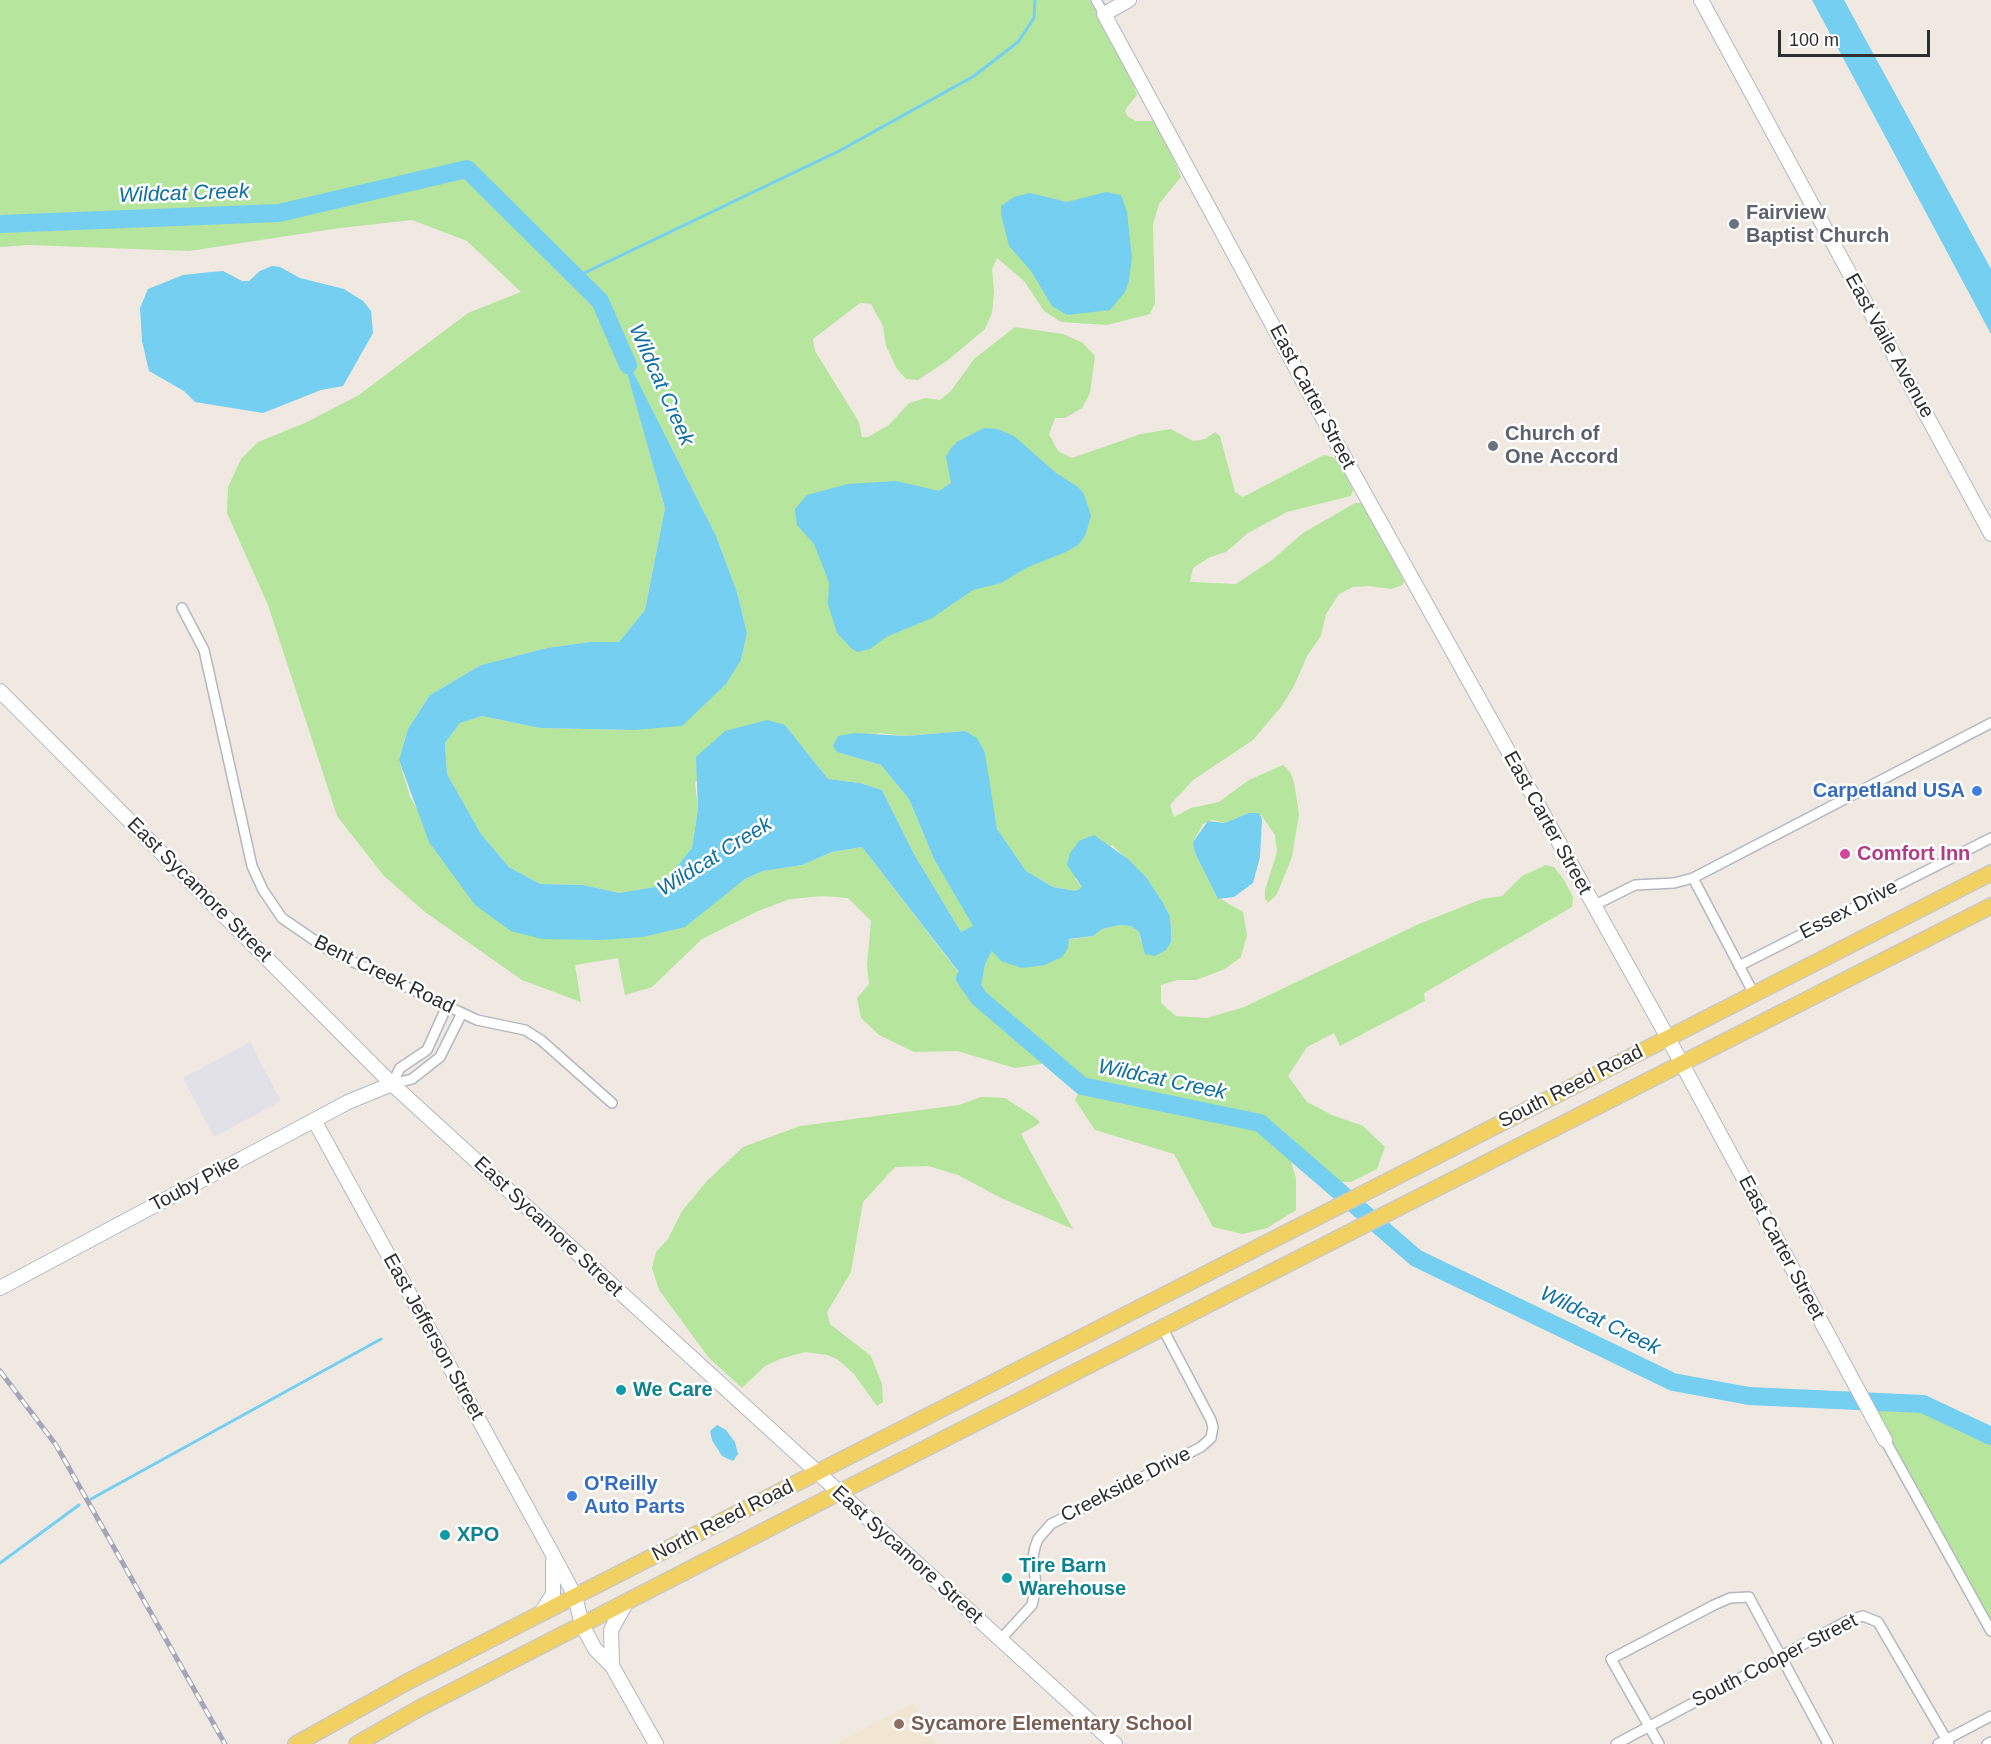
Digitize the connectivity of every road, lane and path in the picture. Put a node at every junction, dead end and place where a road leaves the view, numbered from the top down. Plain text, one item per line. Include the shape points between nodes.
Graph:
1 (1096, 0) edge
2 (1129, 0) edge
3 (1701, 0) edge
4 (1104, 14) junction
5 (1991, 534) edge
6 (182, 608) dead end
7 (0, 691) edge
8 (1988, 724) edge
9 (1991, 736) edge
10 (1991, 838) edge
11 (1991, 873) edge
12 (1693, 878) junction
13 (1593, 906) junction
14 (1991, 906) edge
15 (1739, 966) junction
16 (1754, 994) junction
17 (447, 1006) junction
18 (462, 1013) junction
19 (1668, 1038) junction
20 (1682, 1064) junction
21 (392, 1084) junction
22 (612, 1103) dead end
23 (314, 1120) junction
24 (0, 1288) edge
25 (1152, 1301) joint
26 (1163, 1329) junction
27 (1885, 1440) joint
28 (816, 1473) junction
29 (838, 1493) junction
30 (552, 1553) junction
31 (575, 1596) junction
32 (626, 1603) junction
33 (541, 1613) junction
34 (582, 1625) junction
35 (1991, 1631) edge
36 (1000, 1640) junction
37 (1781, 1657) junction
38 (612, 1666) junction
39 (1991, 1716) edge
40 (1648, 1726) junction
41 (1991, 1742) edge
42 (1944, 1743) edge
43 (296, 1744) edge
44 (357, 1744) edge
45 (656, 1744) edge
46 (1115, 1744) edge
47 (1616, 1744) edge
48 (1659, 1744) edge
49 (1828, 1744) edge
50 (1987, 1744) edge

1 - 4 street
2 - 4 street
3 - 5 street, East Vaile Avenue
4 - 13 street, East Carter Street
6 - 17 street, Bent Creek Road via 204,650 240,821 262,890 282,918 330,951
7 - 21 street, East Sycamore Street
8 - 9 street
8 - 12 street
10 - 15 street, Essex Drive
11 - 16 main road, South Reed Road
12 - 13 street via 1635,885
12 - 15 street
13 - 19 street, East Carter Street
14 - 20 main road, South Reed Road
15 - 16 street
16 - 19 main road, South Reed Road
17 - 18 street, Bent Creek Road
17 - 21 street, Touby Pike via 427,1050 400,1068
18 - 21 street, Touby Pike via 441,1057 406,1082
18 - 22 street, Bent Creek Road via 525,1030 542,1040
19 - 20 street, East Carter Street
19 - 25 main road, South Reed Road
20 - 26 main road, South Reed Road
20 - 27 street, East Carter Street
21 - 23 street, Touby Pike
21 - 28 street, East Sycamore Street
23 - 24 street, Touby Pike
23 - 30 street, East Jefferson Street
25 - 28 main road, North Reed Road
26 - 29 main road, North Reed Road
26 - 36 street, Creekside Drive via 1210,1420 1211,1438 1201,1447 1051,1524 1035,1548 1036,1587 1032,1605
27 - 35 street, East Carter Street
28 - 29 street, East Sycamore Street
28 - 31 main road, North Reed Road
29 - 32 main road, North Reed Road
29 - 36 street, East Sycamore Street
30 - 31 street, East Jefferson Street
30 - 33 street, East Jefferson Street via 555,1584
31 - 33 main road, North Reed Road
31 - 34 street, East Jefferson Street
32 - 34 main road, North Reed Road
32 - 38 street, East Jefferson Street via 610,1630
33 - 43 main road, North Reed Road
34 - 38 street, East Jefferson Street via 595,1648
34 - 44 main road, North Reed Road
36 - 46 street, East Sycamore Street
37 - 40 street, South Cooper Street
37 - 40 street via 1749,1597 1730,1598 1714,1605 1611,1659
37 - 42 street, South Cooper Street via 1847,1621 1863,1616 1878,1622
37 - 49 street
38 - 45 street, East Jefferson Street
39 - 42 street
40 - 47 street, South Cooper Street
40 - 48 street
41 - 50 street

